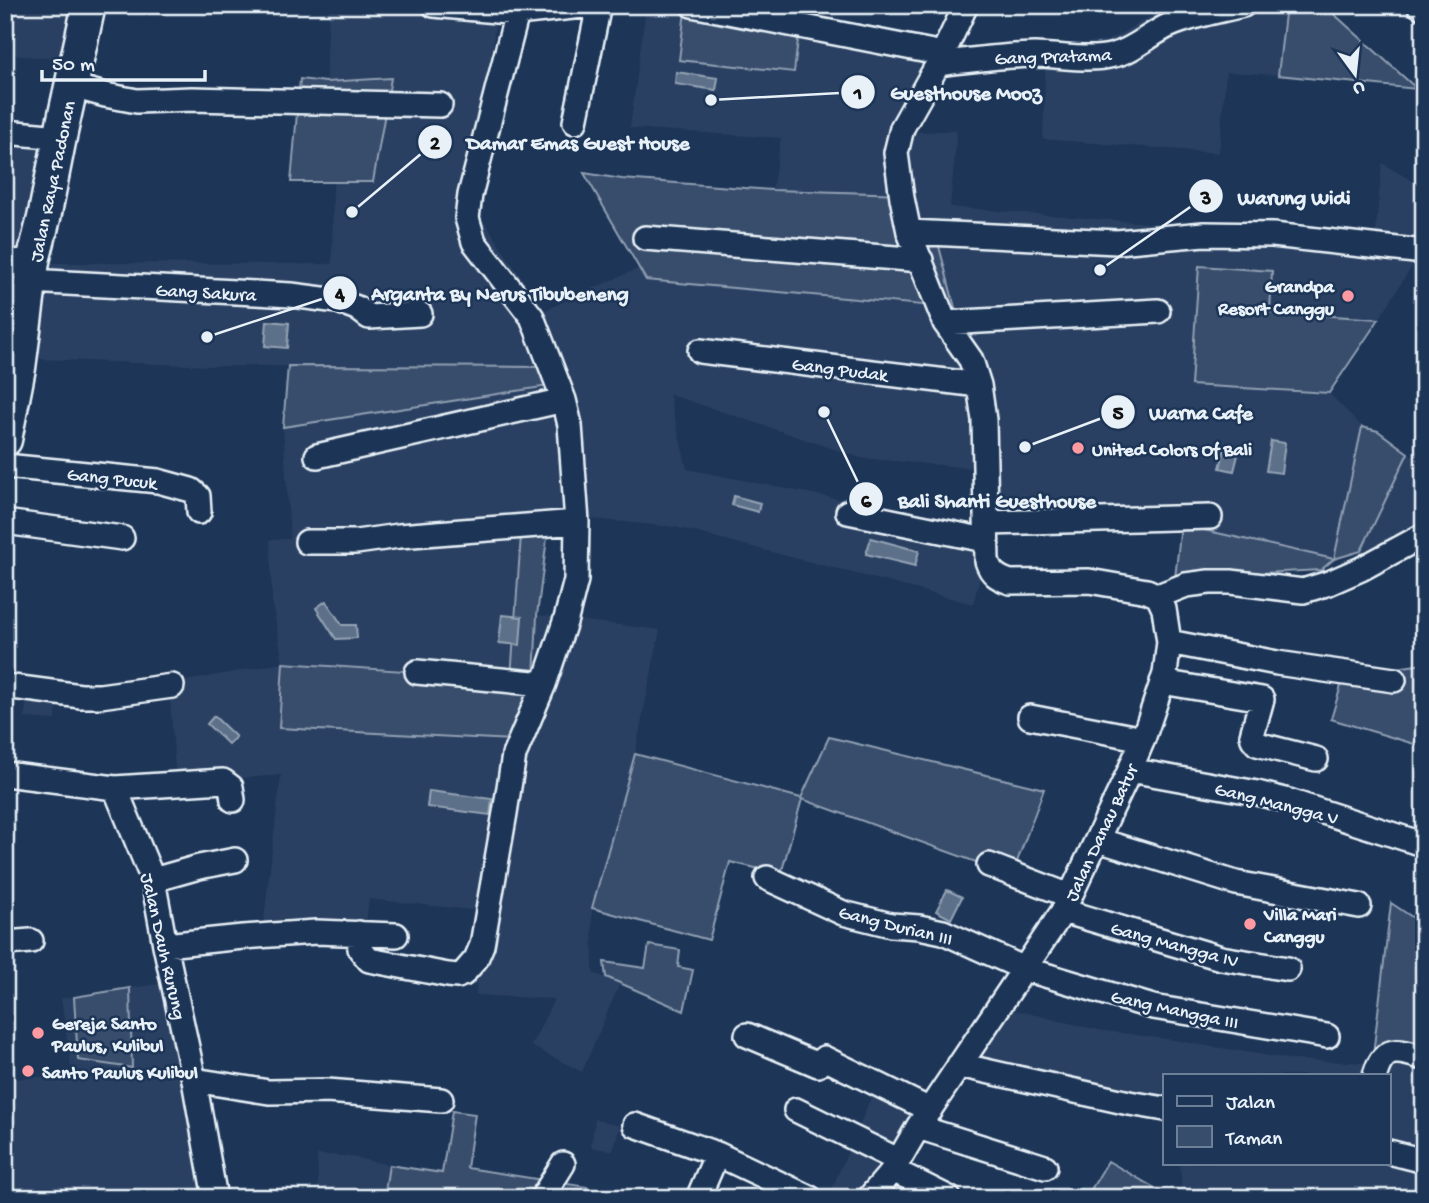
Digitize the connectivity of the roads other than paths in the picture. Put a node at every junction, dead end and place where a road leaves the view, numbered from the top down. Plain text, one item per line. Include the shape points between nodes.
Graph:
1 (89, 5) edge
2 (434, 5) edge
3 (592, 5) edge
4 (599, 5) edge
5 (692, 5) edge
6 (966, 5) edge
7 (1243, 5) edge
8 (1419, 5) edge
9 (1424, 8) edge
10 (517, 13) junction
11 (941, 59) junction
12 (72, 86) junction
13 (440, 105) dead end
14 (575, 122) dead end
15 (5, 132) edge
16 (60, 137) junction
17 (909, 232) junction
18 (645, 238) dead end
19 (1424, 252) edge
20 (921, 260) junction
21 (22, 268) edge
22 (1158, 311) dead end
23 (420, 314) dead end
24 (945, 323) junction
25 (701, 351) dead end
26 (979, 385) junction
27 (564, 400) junction
28 (5, 440) edge
29 (317, 456) dead end
30 (5, 466) edge
31 (199, 512) dead end
32 (848, 512) dead end
33 (1210, 517) dead end
34 (5, 522) edge
35 (577, 522) junction
36 (1424, 535) edge
37 (122, 538) dead end
38 (307, 542) dead end
39 (986, 542) junction
40 (1158, 596) junction
41 (1169, 642) junction
42 (417, 672) dead end
43 (1394, 680) dead end
44 (1162, 682) junction
45 (544, 684) junction
46 (5, 686) edge
47 (172, 686) dead end
48 (1030, 717) dead end
49 (1143, 739) junction
50 (1316, 759) dead end
51 (1130, 770) junction
52 (5, 774) edge
53 (115, 788) junction
54 (233, 800) dead end
55 (1098, 840) junction
56 (1422, 844) dead end
57 (235, 860) dead end
58 (989, 864) dead end
59 (767, 878) dead end
60 (153, 880) junction
61 (1066, 904) junction
62 (1359, 906) dead end
63 (359, 933) junction
64 (396, 935) dead end
65 (32, 942) dead end
66 (5, 943) edge
67 (165, 945) junction
68 (1024, 969) junction
69 (1288, 969) dead end
70 (747, 1035) dead end
71 (1327, 1037) dead end
72 (1424, 1058) edge
73 (959, 1065) junction
74 (1375, 1074) edge
75 (194, 1080) junction
76 (441, 1100) dead end
77 (1163, 1109) edge
78 (796, 1110) dead end
79 (924, 1118) junction
80 (635, 1125) dead end
81 (1390, 1152) edge
82 (717, 1154) junction
83 (1424, 1161) edge
84 (563, 1164) dead end
85 (895, 1165) junction
86 (1045, 1167) dead end
87 (215, 1198) edge
88 (542, 1198) edge
89 (698, 1198) edge
90 (810, 1198) edge
91 (869, 1198) edge
92 (949, 1198) edge

1 - 12 main road, Jalan Raya Padonan
2 - 10 street
3 - 10 street
4 - 14 street
5 - 11 street, Gang Pratama
6 - 11 street
7 - 11 street, Gang Pratama via 1170,25 1115,55
8 - 9 street
10 - 27 street via 467,218 474,242 533,317
11 - 17 street via 902,128 897,153
12 - 13 street via 137,101
12 - 16 main road, Jalan Raya Padonan
15 - 16 street
16 - 21 main road, Jalan Raya Padonan via 44,218
17 - 19 street via 1117,242 1204,234 1273,236
17 - 20 street
18 - 20 street
20 - 24 street
21 - 23 street, Gang Sakura via 338,300 369,317
21 - 28 main road, Jalan Raya Padonan via 19,368
22 - 24 street
24 - 26 street via 971,360
25 - 26 street, Gang Pudak
26 - 39 street
27 - 29 street
27 - 35 street
30 - 31 street, Gang Pucuk via 158,481 191,489 198,496
32 - 39 street
33 - 39 street
34 - 37 street
35 - 38 street via 356,542
35 - 45 street via 576,580
36 - 40 street via 1361,569 1303,591 1209,582
39 - 40 street via 990,571 1010,582 1089,581
40 - 41 street, Jalan Danau Batur
41 - 43 street
41 - 44 street, Jalan Danau Batur
42 - 45 street
44 - 49 street, Jalan Danau Batur
44 - 50 street via 1262,699 1252,735 1257,744
45 - 63 street via 514,755 476,959 461,975 453,976 369,960 360,949
46 - 47 street via 81,696
48 - 49 street
49 - 51 street, Jalan Danau Batur
51 - 55 street, Jalan Danau Batur
51 - 56 street, Gang Mangga V via 1289,801
52 - 53 street
53 - 54 street via 223,780 231,787
53 - 60 street, Jalan Dauh Rurung
55 - 61 street, Jalan Danau Batur
55 - 62 street via 1236,883
57 - 60 street
58 - 61 street, Gang Mangga IV
59 - 68 street, Gang Durian III via 844,913 943,932
60 - 67 street, Jalan Dauh Rurung
61 - 68 street, Jalan Danau Batur
61 - 69 street, Gang Mangga IV via 1221,958
63 - 64 street
63 - 67 street
65 - 66 street
67 - 75 street, Jalan Dauh Rurung
68 - 71 street, Gang Mangga III via 1161,1009
68 - 73 street, Jalan Danau Batur
70 - 79 street via 818,1065 824,1058
72 - 74 street via 1396,1051 1379,1060
73 - 77 street
73 - 79 street, Jalan Danau Batur
75 - 76 street via 269,1092 327,1091
75 - 87 street, Jalan Dauh Rurung
78 - 85 street
79 - 85 street, Jalan Danau Batur
79 - 86 street
80 - 82 street
81 - 83 street
82 - 89 street
82 - 90 street
84 - 88 street
85 - 91 street, Jalan Danau Batur
85 - 92 street

